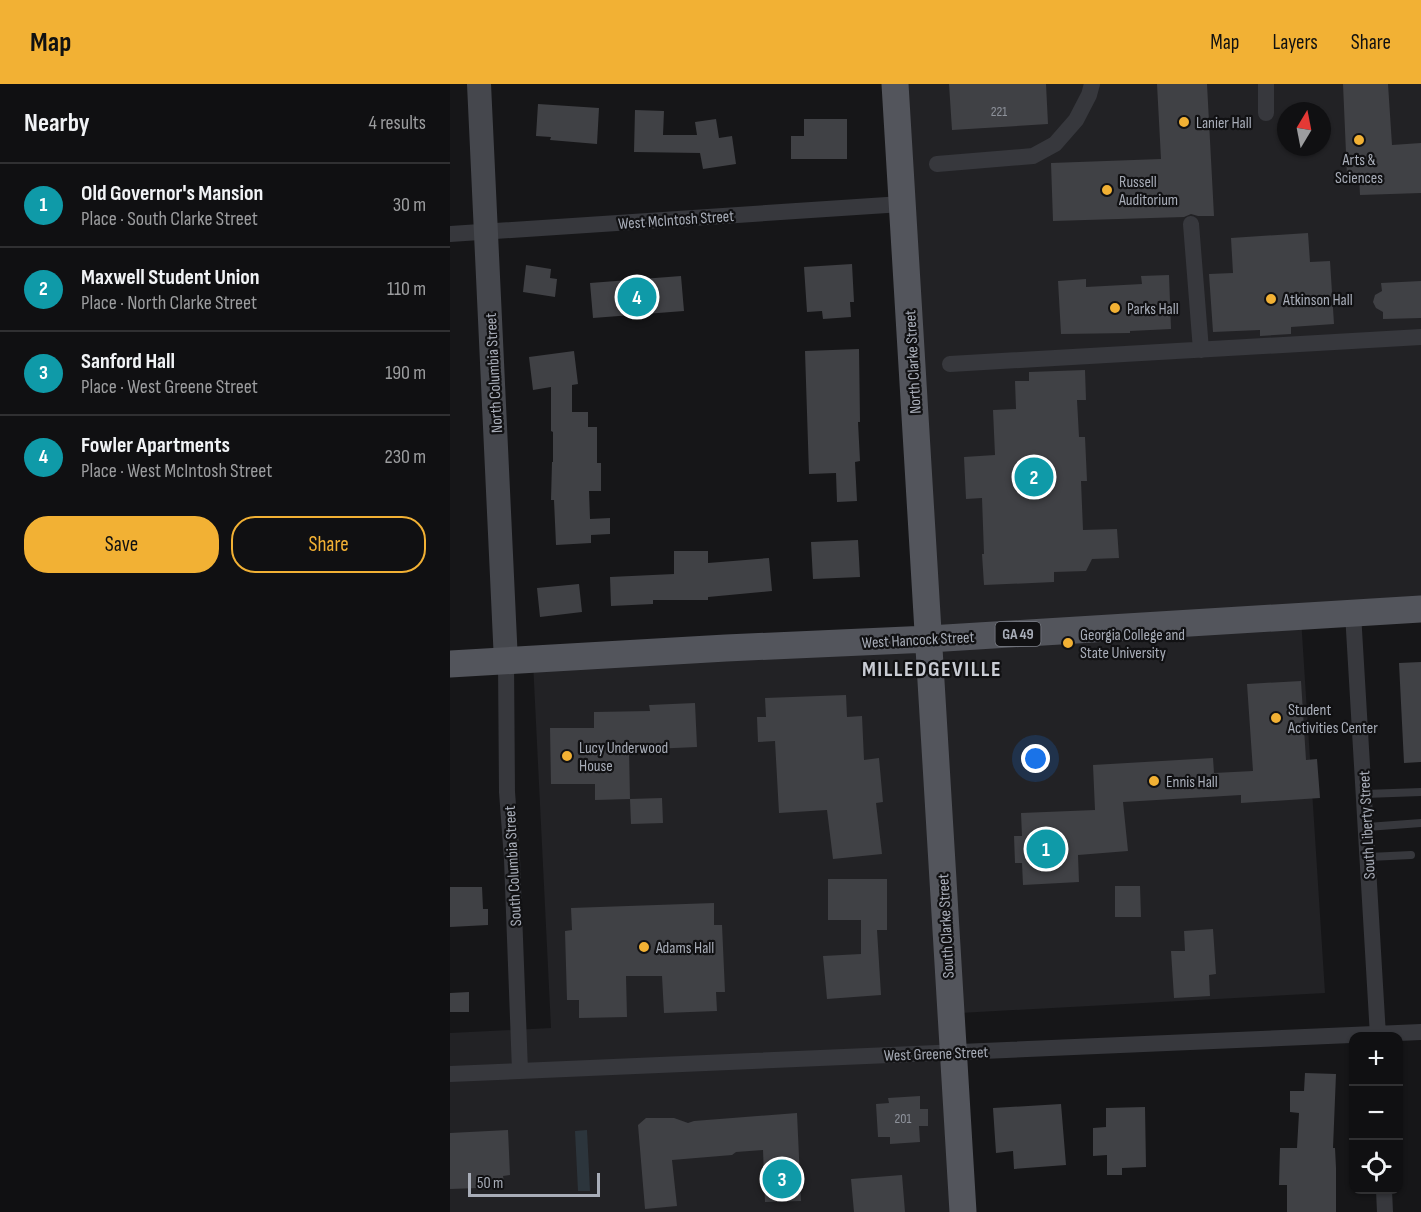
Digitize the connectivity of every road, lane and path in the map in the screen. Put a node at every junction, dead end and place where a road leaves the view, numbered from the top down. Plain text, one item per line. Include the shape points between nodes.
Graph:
1 (479, 84) edge
2 (895, 84) edge
3 (1092, 84) edge
4 (1266, 84) edge
5 (1266, 113) dead end
6 (937, 164) dead end
7 (902, 204) junction
8 (1191, 224) dead end
9 (487, 232) junction
10 (450, 234) edge
11 (1421, 337) edge
12 (1201, 350) junction
13 (950, 364) dead end
14 (1421, 609) edge
15 (1353, 613) junction
16 (929, 639) junction
17 (506, 662) junction
18 (450, 664) edge
19 (1421, 792) edge
20 (1365, 794) junction
21 (1421, 823) edge
22 (1366, 827) junction
23 (1411, 855) dead end
24 (1369, 857) junction
25 (1378, 1032) edge
26 (1421, 1032) edge
27 (1403, 1033) edge
28 (1349, 1036) edge
29 (952, 1053) junction
30 (520, 1071) junction
31 (450, 1074) edge
32 (1384, 1194) edge
33 (963, 1212) edge
34 (1385, 1212) edge

1 - 9 street, North Columbia Street
2 - 7 main road, North Clarke Street
3 - 6 street via 1076,120 1055,144 1033,156
4 - 5 street
7 - 9 street, West McIntosh Street
7 - 16 main road, North Clarke Street
8 - 12 street
9 - 10 street, West McIntosh Street
9 - 17 street, North Columbia Street
11 - 12 street
12 - 13 street
14 - 15 main road, West Hancock Street / GA 49
15 - 16 main road, West Hancock Street / GA 49
15 - 20 street, South Liberty Street
16 - 17 main road, West Hancock Street / GA 49
16 - 29 main road, South Clarke Street
17 - 18 main road, West Hancock Street / GA 49
17 - 30 street, South Columbia Street via 507,792
19 - 20 lane
20 - 22 street, South Liberty Street
21 - 22 lane
22 - 24 street, South Liberty Street
23 - 24 lane
24 - 25 street, South Liberty Street
26 - 27 street, West Greene Street
28 - 29 street, West Greene Street
29 - 30 street, West Greene Street
29 - 33 main road, South Clarke Street
30 - 31 street, West Greene Street
32 - 34 street

